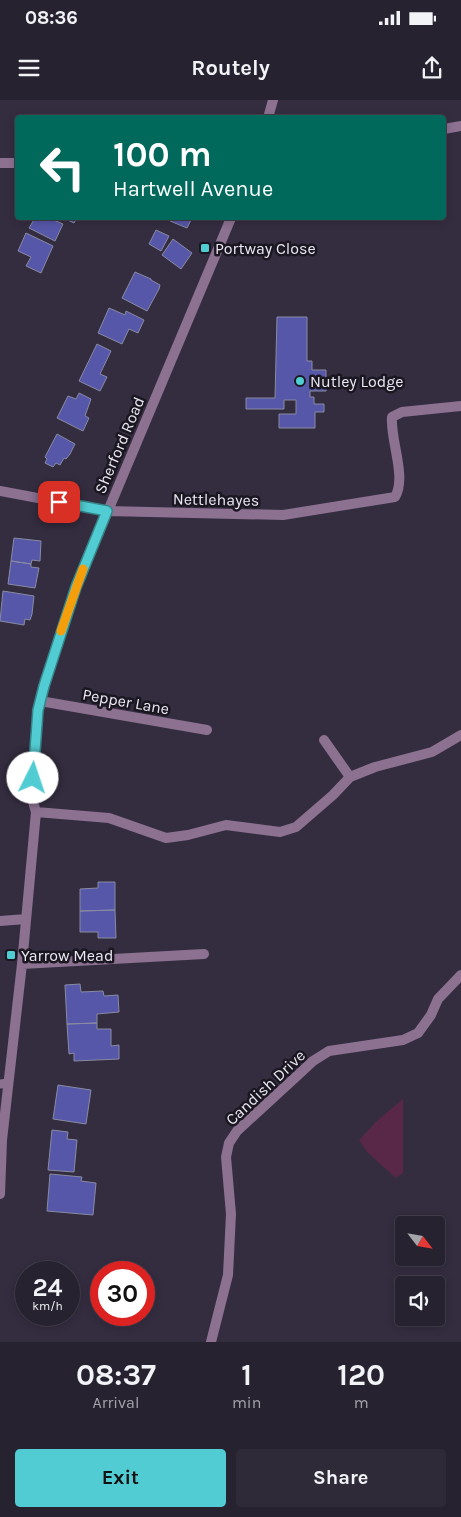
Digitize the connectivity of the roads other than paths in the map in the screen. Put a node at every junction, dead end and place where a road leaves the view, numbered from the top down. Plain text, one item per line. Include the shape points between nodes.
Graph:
1 (273, 100) edge
2 (269, 115) edge
3 (461, 126) edge
4 (446, 129) edge
5 (15, 162) edge
6 (0, 163) edge
7 (230, 220) edge
8 (461, 406) edge
9 (0, 491) edge
10 (107, 511) junction
11 (40, 701) junction
12 (207, 730) dead end
13 (461, 735) edge
14 (324, 740) dead end
15 (350, 778) junction
16 (36, 812) junction
17 (26, 919) junction
18 (0, 921) edge
19 (204, 954) dead end
20 (22, 964) junction
21 (461, 975) edge
22 (4, 1084) edge
23 (1, 1140) edge
24 (0, 1194) edge
25 (211, 1342) edge

1 - 2 street
3 - 4 street
5 - 6 street
7 - 10 street, Sherford Road
8 - 10 street, Nettlehayes via 402,412 392,416 399,478 395,497 283,515
9 - 10 street, Nettlehayes
10 - 11 street, Sherford Road via 76,587
11 - 12 street, Pepper Lane
11 - 16 street, Sherford Road via 31,795
13 - 15 street via 432,752 375,767
14 - 15 street
15 - 16 street via 296,827 280,832 226,825 166,838 109,818
16 - 17 street, Sherford Road
17 - 18 street
17 - 20 street, Sherford Road
19 - 20 street
20 - 22 street, Sherford Road
21 - 25 street, Candish Drive via 438,999 431,1016 418,1033 403,1040 329,1051 313,1061 237,1131 229,1143 226,1157 231,1214 228,1275
22 - 23 street, Sherford Road
23 - 24 street, Sherford Road

